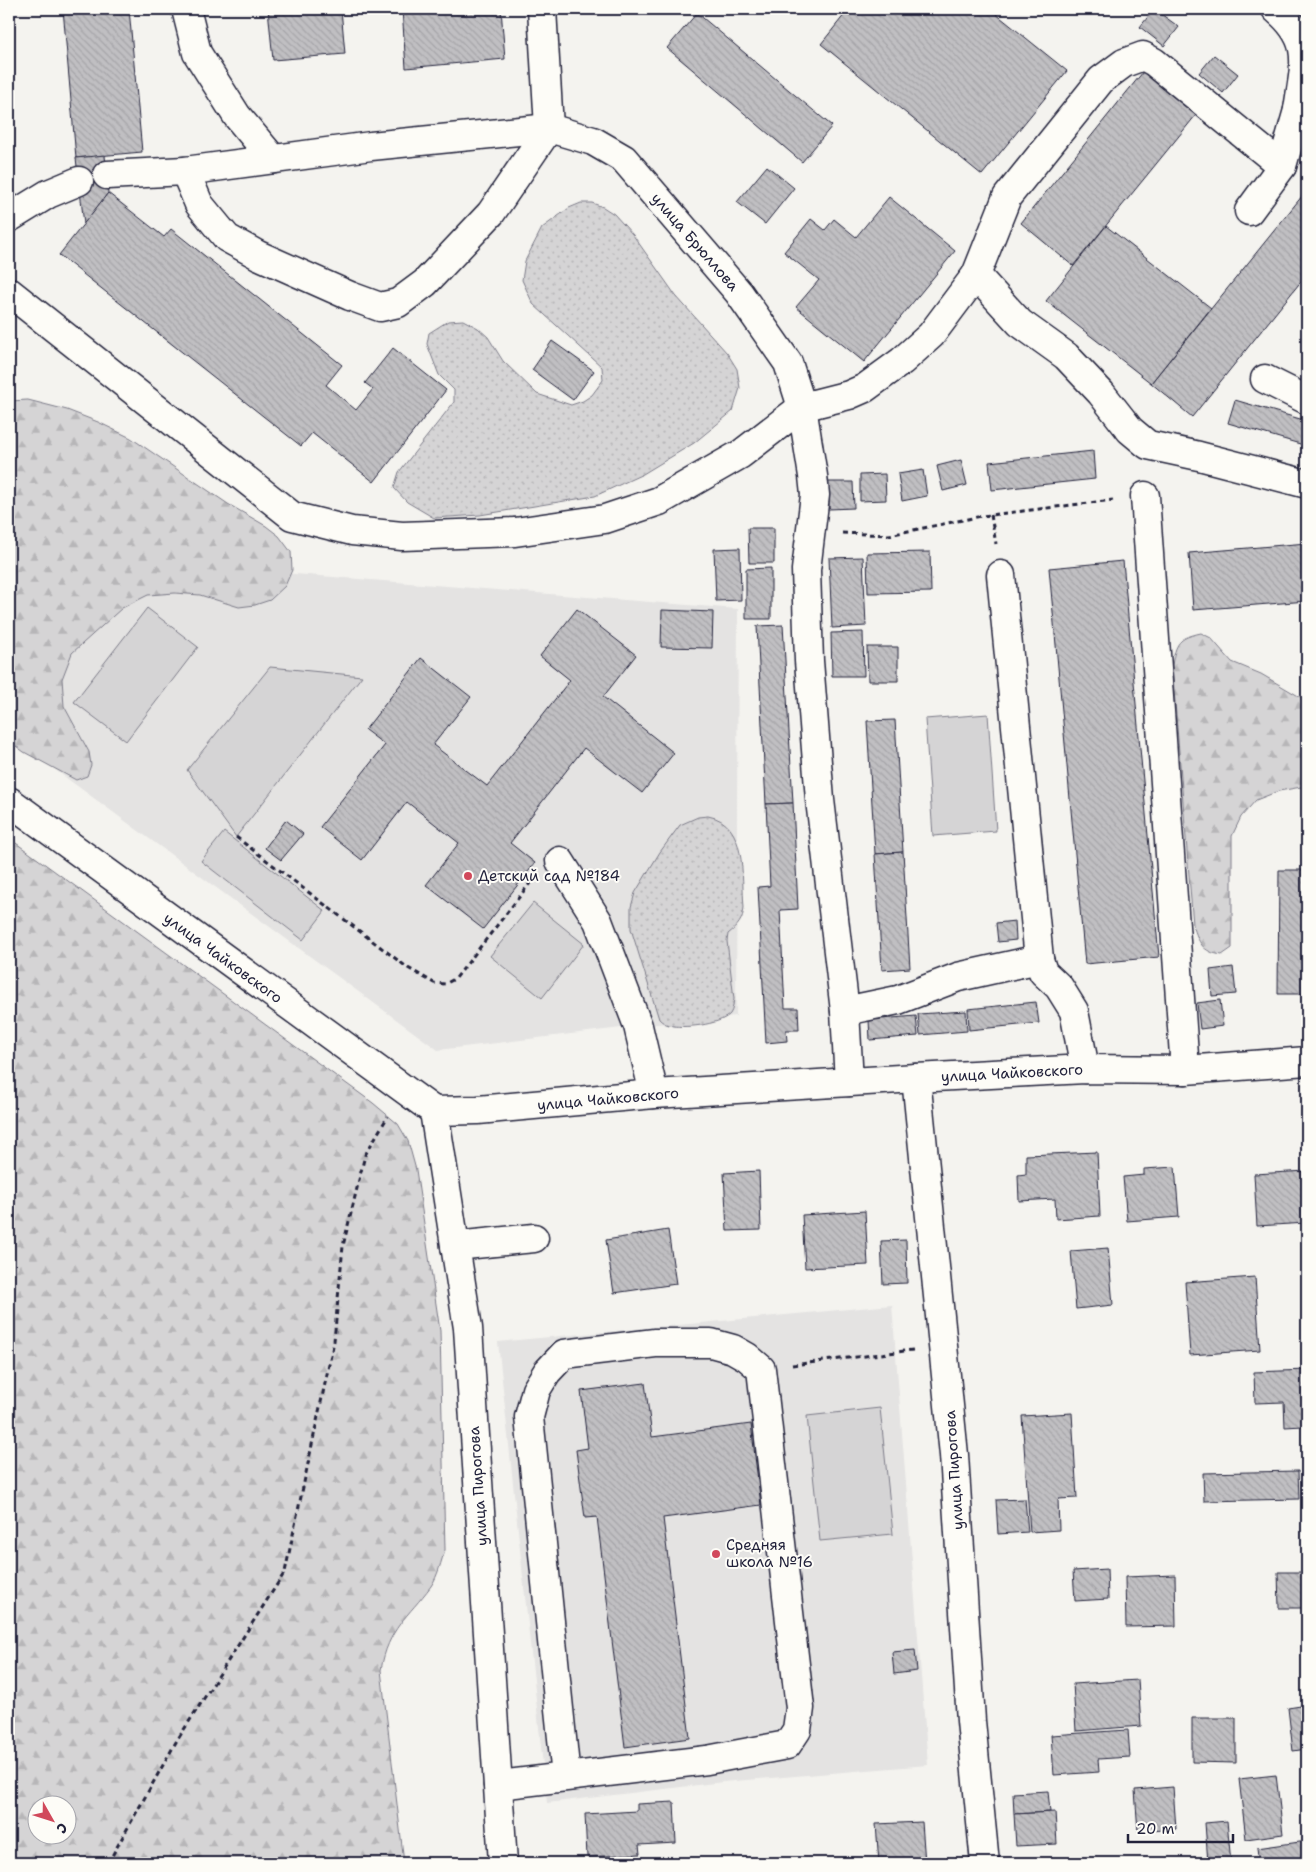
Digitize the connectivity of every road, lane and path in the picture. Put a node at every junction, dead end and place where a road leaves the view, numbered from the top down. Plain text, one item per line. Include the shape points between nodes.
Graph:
1 (186, 9) edge
2 (542, 9) edge
3 (1276, 9) edge
4 (1303, 112) edge
5 (548, 128) junction
6 (273, 158) junction
7 (1282, 166) junction
8 (185, 171) junction
9 (107, 175) dead end
10 (79, 181) dead end
11 (1249, 211) dead end
12 (9, 218) edge
13 (976, 275) junction
14 (9, 292) edge
15 (1265, 379) dead end
16 (1307, 400) edge
17 (802, 407) junction
18 (1307, 484) edge
19 (1145, 496) joint
20 (810, 532) junction
21 (1001, 575) dead end
22 (9, 801) edge
23 (236, 837) dead end
24 (560, 861) joint
25 (1039, 960) junction
26 (845, 1011) junction
27 (1307, 1061) edge
28 (1085, 1069) junction
29 (1186, 1070) junction
30 (916, 1078) junction
31 (850, 1082) junction
32 (403, 1089) junction
33 (654, 1094) junction
34 (434, 1111) junction
35 (534, 1238) dead end
36 (455, 1246) junction
37 (943, 1346) junction
38 (761, 1369) junction
39 (566, 1777) junction
40 (498, 1785) junction
41 (108, 1863) edge
42 (502, 1863) edge
43 (985, 1863) edge

1 - 6 street via 197,53 237,116
2 - 5 street
3 - 4 street via 1299,33 1305,58
4 - 7 street
5 - 6 street
5 - 8 street via 491,213 426,284 398,303 380,306 258,256 227,238 199,204
5 - 17 street, улица Брюллова via 593,141 624,159 739,293 788,363
6 - 8 street
7 - 11 street
7 - 13 street via 1143,56 1124,63 1102,80 1007,197
8 - 9 street
10 - 12 street via 48,194
13 - 17 street via 931,335 902,361 865,388
13 - 18 street via 1020,323 1066,356 1148,445
14 - 17 street via 292,516 352,531 402,536 515,532 605,519 658,502 741,454
15 - 16 street
17 - 20 street, улица Брюллова via 815,495
19 - 20 path via 982,516 889,535
19 - 29 street
20 - 26 street, улица Брюллова via 806,570 809,661 820,800
21 - 25 street
22 - 32 street, улица Чайковского
23 - 24 path via 408,968 434,983 446,984 456,978 540,870 551,860
24 - 33 street via 598,921 638,1026
25 - 26 street via 958,977 898,1000
25 - 28 street via 1043,972 1059,987 1074,1011
26 - 31 street, улица Брюллова
27 - 29 street, улица Чайковского
28 - 29 street, улица Чайковского
28 - 30 street, улица Чайковского
30 - 31 street, улица Чайковского
30 - 37 street, улица Пирогова
31 - 33 street, улица Чайковского
32 - 34 street, улица Чайковского
32 - 41 path via 365,1155 343,1246 334,1341 285,1572 176,1742
33 - 34 street, улица Чайковского
34 - 36 street, улица Пирогова
35 - 36 street
36 - 40 street, улица Пирогова via 468,1328
37 - 38 path
37 - 43 street, улица Пирогова
38 - 39 street via 800,1708 797,1730 787,1745 706,1760
38 - 39 street via 733,1349 711,1343 655,1343 564,1354 536,1390 529,1417
39 - 40 street
40 - 42 street, улица Пирогова

